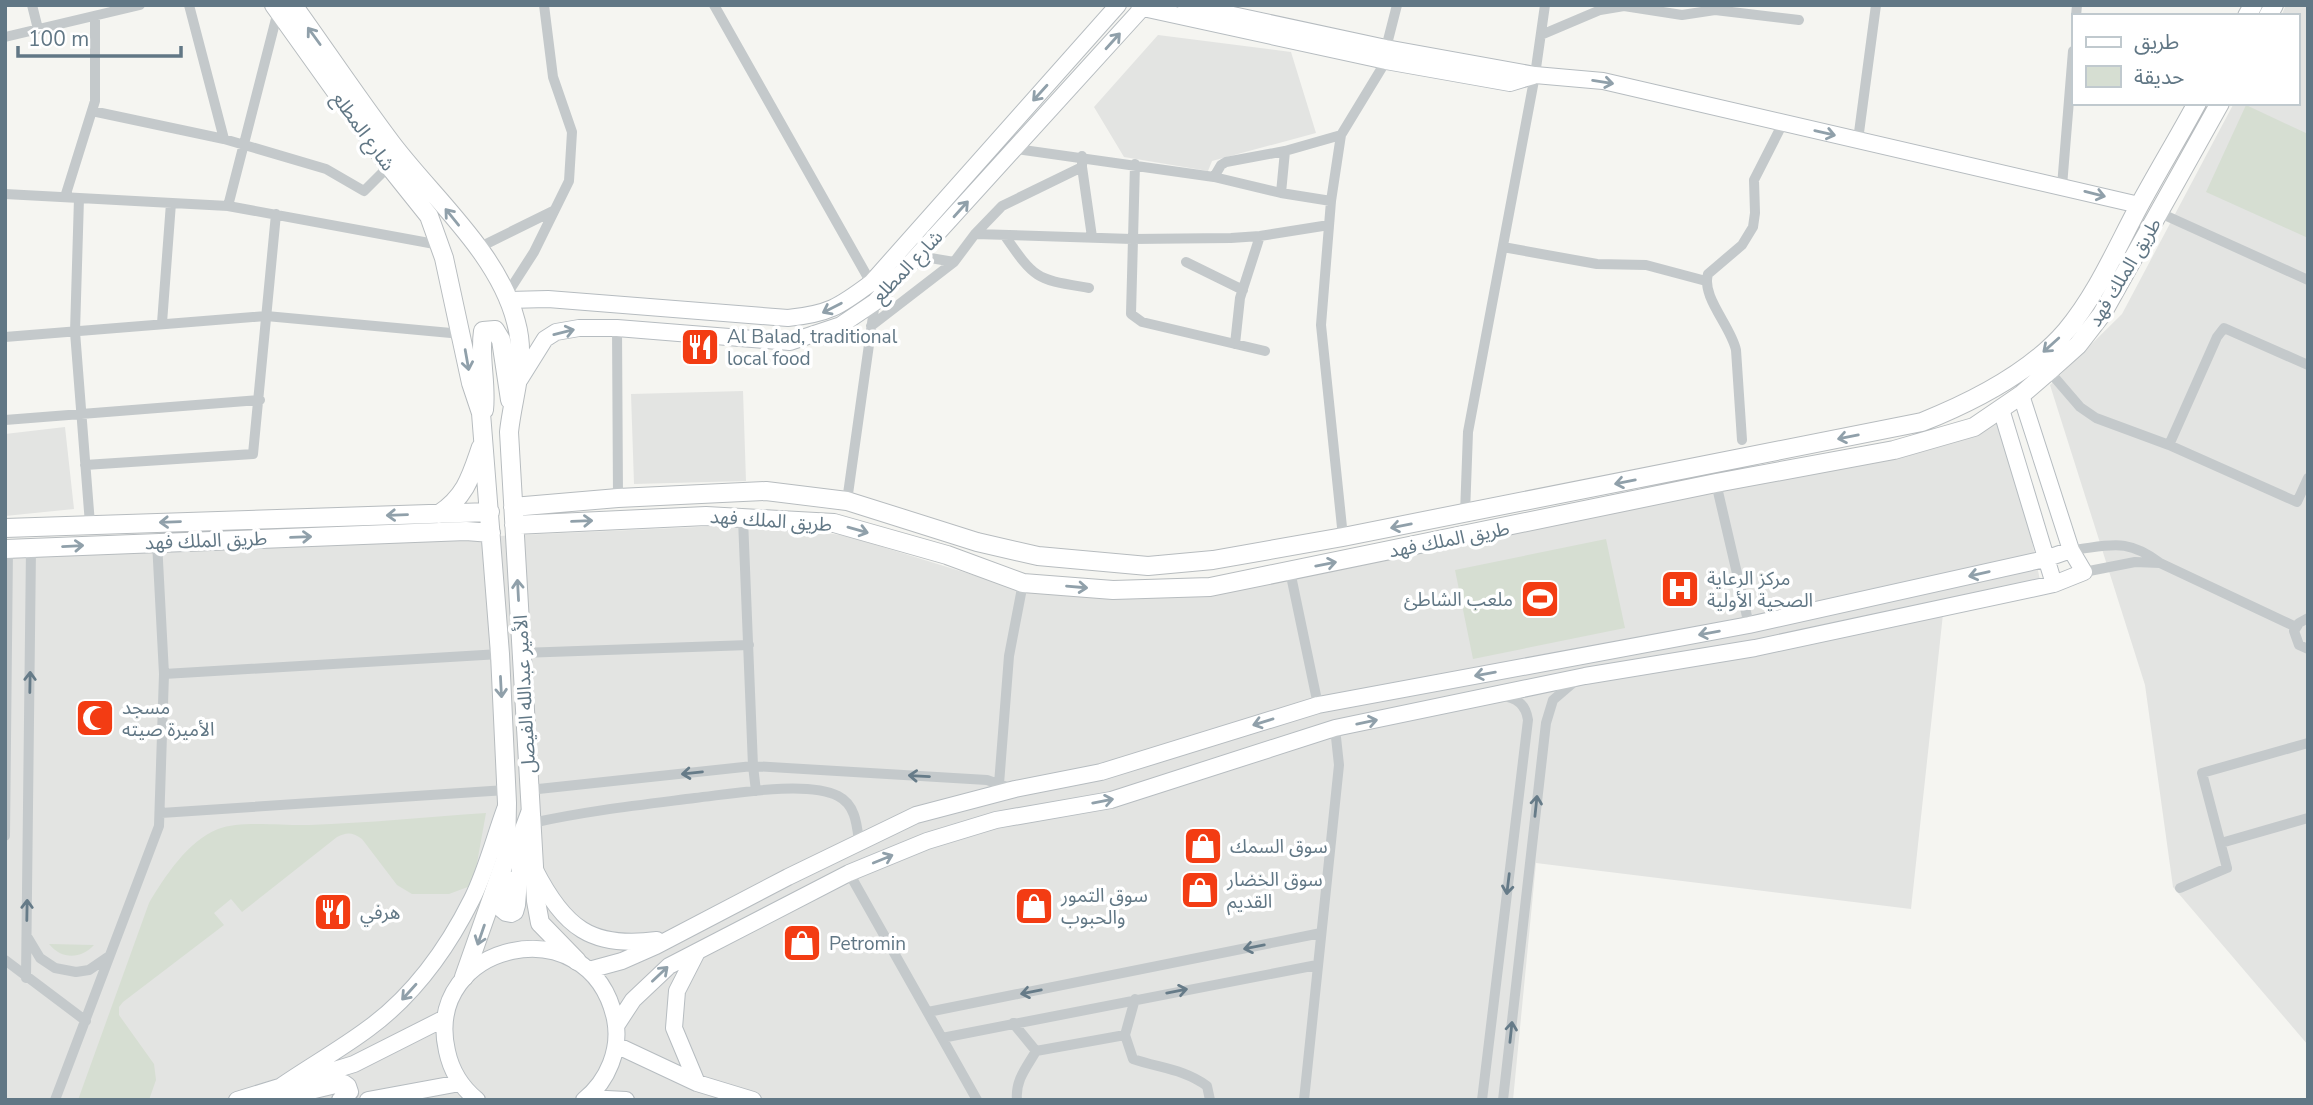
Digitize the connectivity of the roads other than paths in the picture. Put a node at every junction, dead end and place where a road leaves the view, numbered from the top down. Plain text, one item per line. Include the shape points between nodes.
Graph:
1 (33, 5) edge
2 (140, 5) edge
3 (189, 5) edge
4 (544, 5) edge
5 (714, 5) edge
6 (1118, 5) edge
7 (1186, 5) edge
8 (1397, 5) edge
9 (1545, 5) edge
10 (1876, 5) edge
11 (1142, 6) edge
12 (282, 7) edge
13 (1202, 7) edge
14 (1600, 7) edge
15 (110, 9) edge
16 (95, 16) junction
17 (1799, 20) dead end
18 (38, 29) junction
19 (1541, 35) junction
20 (5, 37) edge
21 (1386, 55) junction
22 (2072, 63) edge
23 (1535, 75) junction
24 (2196, 105) edge
25 (2219, 105) edge
26 (92, 111) junction
27 (1783, 123) junction
28 (1341, 135) junction
29 (224, 139) junction
30 (1858, 140) junction
31 (242, 145) junction
32 (1016, 149) junction
33 (1285, 151) junction
34 (1082, 162) junction
35 (1135, 164) junction
36 (389, 166) junction
37 (1214, 177) junction
38 (2062, 186) junction
39 (1280, 193) junction
40 (5, 194) edge
41 (65, 197) junction
42 (79, 198) junction
43 (1331, 201) junction
44 (172, 203) junction
45 (2139, 205) junction
46 (228, 206) junction
47 (553, 211) junction
48 (2160, 213) junction
49 (276, 214) junction
50 (1329, 225) junction
51 (975, 234) junction
52 (1005, 236) junction
53 (1260, 236) junction
54 (1092, 237) junction
55 (1132, 239) junction
56 (440, 246) junction
57 (1503, 247) junction
58 (478, 248) junction
59 (919, 256) junction
60 (954, 262) junction
61 (1186, 262) dead end
62 (2308, 279) edge
63 (1706, 281) junction
64 (871, 283) junction
65 (1089, 288) dead end
66 (1243, 290) junction
67 (508, 297) junction
68 (875, 302) junction
69 (266, 316) junction
70 (162, 323) junction
71 (871, 326) junction
72 (617, 328) junction
73 (75, 332) junction
74 (462, 334) junction
75 (5, 337) edge
76 (1235, 344) junction
77 (1265, 351) dead end
78 (2308, 365) edge
79 (2049, 371) junction
80 (520, 379) junction
81 (2021, 395) junction
82 (260, 400) junction
83 (2001, 409) junction
84 (511, 411) junction
85 (80, 414) junction
86 (5, 420) edge
87 (483, 428) junction
88 (1742, 440) dead end
89 (2169, 445) junction
90 (85, 465) junction
91 (2308, 478) edge
92 (1716, 483) junction
93 (1555, 496) junction
94 (618, 498) junction
95 (847, 501) junction
96 (552, 503) junction
97 (468, 512) junction
98 (490, 512) junction
99 (439, 514) junction
100 (1465, 514) junction
101 (514, 516) junction
102 (1560, 516) junction
103 (743, 519) junction
104 (556, 522) junction
105 (90, 524) junction
106 (5, 528) edge
107 (466, 531) junction
108 (491, 533) junction
109 (1343, 537) junction
110 (157, 542) junction
111 (31, 548) junction
112 (6, 549) edge
113 (2071, 550) junction
114 (2045, 559) junction
115 (2160, 563) junction
116 (1290, 571) junction
117 (2084, 572) junction
118 (1023, 583) junction
119 (2054, 584) junction
120 (2308, 618) edge
121 (1749, 625) junction
122 (2296, 626) junction
123 (749, 645) junction
124 (2308, 649) edge
125 (522, 653) junction
126 (500, 654) junction
127 (164, 674) junction
128 (1585, 676) junction
129 (1491, 696) junction
130 (1318, 705) junction
131 (1335, 728) junction
132 (2308, 743) edge
133 (753, 766) junction
134 (1007, 786) junction
135 (756, 791) junction
136 (507, 797) junction
137 (530, 807) junction
138 (160, 813) junction
139 (6, 818) edge
140 (2308, 818) edge
141 (5, 836) edge
142 (859, 842) junction
143 (2221, 843) junction
144 (506, 858) junction
145 (534, 867) junction
146 (849, 873) junction
147 (2180, 888) dead end
148 (1321, 933) junction
149 (27, 936) junction
150 (670, 939) junction
151 (697, 953) junction
152 (108, 957) junction
153 (5, 960) edge
154 (583, 965) junction
155 (1317, 965) junction
156 (464, 977) junction
157 (26, 978) junction
158 (1135, 999) junction
159 (928, 1012) junction
160 (445, 1018) junction
161 (86, 1021) junction
162 (1013, 1023) junction
163 (616, 1026) junction
164 (1125, 1035) junction
165 (942, 1038) junction
166 (616, 1045) junction
167 (1036, 1051) junction
168 (460, 1083) junction
169 (697, 1083) junction
170 (280, 1087) junction
171 (258, 1093) junction
172 (586, 1099) edge
173 (55, 1100) edge
174 (237, 1100) edge
175 (340, 1100) edge
176 (368, 1100) edge
177 (477, 1100) edge
178 (626, 1100) edge
179 (753, 1100) edge
180 (977, 1100) edge
181 (1017, 1100) edge
182 (1210, 1100) edge
183 (1304, 1100) edge
184 (1482, 1100) edge
185 (1503, 1100) edge

1 - 18 street
2 - 15 street
3 - 29 street
4 - 47 street via 553,78 572,132 569,181
5 - 64 street
6 -> 64 main road, شارع المطلع
7 - 13 main road
8 - 21 street
9 - 19 street
10 - 30 street
11 - 21 main road
32 -> 11 main road, شارع المطلع
12 - 31 street
12 - 36 main road, شارع المطلع
58 -> 12 main road, شارع المطلع
13 - 21 main road
14 - 17 street via 1682,15 1715,10
14 - 19 street
15 - 16 street
16 - 18 street
16 - 26 street
18 - 20 street
19 - 23 street
21 - 23 main road
21 - 28 street
22 - 38 street
23 -> 27 main road via 1603,81
23 - 57 street
24 - 45 main road, طريق الملك فهد
25 - 48 main road, طريق الملك فهد
26 - 29 street
26 - 41 street
27 -> 30 main road
27 - 63 street via 1754,180 1753,227 1742,245 1708,274
28 - 33 street
28 - 43 street
29 - 31 street
30 - 38 main road
31 - 36 street via 326,169 364,191
31 - 46 street
32 - 34 street
59 -> 32 main road, شارع المطلع
33 - 37 street via 1226,162
33 - 39 street
34 - 35 street
34 - 51 street via 1002,206
34 - 54 street
35 - 37 street
35 - 55 street
36 - 56 main road, شارع المطلع via 429,216
37 - 39 street
38 -> 45 main road
39 - 43 street
40 - 41 street
41 - 42 street
42 - 44 street
42 - 73 street
43 - 50 street
44 - 46 street
44 - 70 street
45 -> 93 main road, طريق الملك فهد via 2088,302 2065,332 2029,364 1966,405 1922,422
46 - 49 street
47 - 58 street
47 - 67 street
48 - 62 street
48 - 79 main road, طريق الملك فهد via 2102,314 2078,345
49 - 56 street
49 - 69 street
50 - 53 street
50 - 109 street via 1321,325
51 - 52 street
51 - 60 street
52 - 54 street
52 - 65 street via 1036,275
53 - 55 street
53 - 66 street
54 - 55 street
55 - 76 street via 1131,314 1135,319
56 - 74 main road, شارع المطلع
57 - 63 street via 1597,264 1646,265
57 - 100 street via 1468,432
58 - 67 main road, شارع المطلع
59 - 60 street
59 - 68 main road, شارع المطلع
60 - 71 street
61 - 66 street
63 - 88 street via 1736,350
64 -> 67 main road, شارع المطلع via 819,315 788,318
66 - 76 street
67 - 80 main road, شارع المطلع via 521,347
68 - 71 street
68 - 72 main road, شارع المطلع via 841,324 790,342
69 - 70 street
69 - 74 street
69 - 82 street
70 - 73 street
71 - 95 street
80 -> 72 main road, شارع المطلع via 545,340 556,332
72 - 94 street
73 - 75 street
73 - 85 street
74 -> 87 main road, شارع المطلع
76 - 77 street
78 - 89 street via 2224,328
79 - 81 main road, طريق الملك فهد
79 - 89 street via 2080,407 2096,418
80 - 84 main road, شارع المطلع
81 - 83 main road, طريق الملك فهد
81 - 113 main road
82 - 85 street
82 - 90 street via 253,454
83 - 92 main road, طريق الملك فهد via 1974,427 1894,450
83 - 114 main road
84 - 87 main road via 501,340 495,330 482,331
84 - 101 main road, الأمير عبدالله الفيصل
85 - 86 street
85 - 90 street
87 - 98 main road, الأمير عبدالله الفيصل
87 - 99 main road via 464,491
89 - 91 street via 2297,502
90 - 105 street
92 - 102 main road, طريق الملك فهد
92 - 121 street
93 - 100 main road, طريق الملك فهد
93 - 102 main road
94 - 95 main road, طريق الملك فهد via 766,491
94 - 96 main road, طريق الملك فهد
95 - 109 main road, طريق الملك فهد via 1038,556 1135,565 1213,560
96 - 101 main road, طريق الملك فهد
96 - 104 main road via 548,515
97 - 98 main road, طريق الملك فهد
97 - 99 main road, طريق الملك فهد
97 - 107 main road via 472,522
98 - 108 main road, الأمير عبدالله الفيصل
99 -> 105 main road, طريق الملك فهد
100 -> 109 main road, طريق الملك فهد
101 - 104 main road, طريق الملك فهد
125 -> 101 main road, الأمير عبدالله الفيصل
116 -> 102 main road, طريق الملك فهد
104 -> 103 main road, طريق الملك فهد via 706,516
103 -> 118 main road, طريق الملك فهد via 834,523 947,555
103 - 123 street
105 - 106 main road, طريق الملك فهد
107 - 108 main road, طريق الملك فهد
110 -> 107 main road, طريق الملك فهد
108 - 126 main road, الأمير عبدالله الفيصل
111 -> 110 main road, طريق الملك فهد
110 - 127 street
111 - 112 main road, طريق الملك فهد
149 -> 111 street
112 - 139 street
113 - 114 main road
113 - 115 street via 2128,544
113 - 117 main road
114 - 119 main road
114 -> 121 main road
115 - 117 street via 2134,562
115 - 122 street
118 -> 116 main road, طريق الملك فهد via 1113,590 1210,587
116 - 130 street
117 - 119 main road
118 - 134 street via 1009,656
119 - 128 main road via 1755,648
120 - 122 street
121 -> 130 main road
122 - 124 street via 2296,641
123 - 125 street
123 - 133 street
125 - 137 main road, الأمير عبدالله الفيصل
126 - 127 street
126 -> 136 main road, الأمير عبدالله الفيصل
127 - 138 street
128 - 129 main road
185 -> 128 street via 1546,723 1553,700
131 -> 129 main road
129 -> 184 street via 1516,700 1528,720
130 -> 134 main road via 1101,772
146 -> 131 main road via 927,841 996,820 1111,800
131 - 148 street via 1339,765
132 - 143 street via 2202,773
134 -> 133 street via 987,780
133 - 135 street
133 -> 137 street
134 - 142 main road via 916,815
135 - 137 street via 597,810
135 - 142 street via 811,790 841,797 856,820
136 - 138 street
136 - 144 main road, الأمير عبدالله الفيصل
136 -> 170 main road via 473,897 426,973 370,1028
137 - 144 main road via 523,829 517,905 511,914 500,908
137 - 145 main road, الأمير عبدالله الفيصل
138 - 152 street
139 - 141 street
140 - 143 street
142 - 150 main road
143 - 147 street via 2227,868
144 -> 156 main road, الأمير عبدالله الفيصل
145 - 150 main road via 565,918 589,934 609,942
145 - 154 main road, الأمير عبدالله الفيصل via 540,923
146 - 151 main road
146 - 159 street
148 - 155 street
148 -> 159 street
149 - 152 street via 40,958 55,968 89,970
149 - 157 street
150 - 154 main road via 622,961
163 -> 151 main road via 633,1000 669,966
151 - 169 main road via 677,991 674,1028
152 - 161 street
153 - 157 street
154 - 156 main road via 555,951 530,947 483,961
154 - 163 main road via 602,986
158 -> 155 street
155 - 183 street
156 - 160 main road
157 - 161 street
158 - 162 street
158 - 164 street
159 - 165 street
160 - 168 main road via 449,1063
160 - 170 main road via 354,1064
161 - 173 street
162 - 165 street
162 - 167 street
163 - 166 main road
164 - 167 street
164 - 182 street via 1133,1059 1195,1077 1207,1086
165 - 180 street
166 - 169 main road
166 - 172 main road via 606,1074
167 - 181 street via 1020,1076
168 - 176 main road
168 - 177 main road
169 - 179 main road
170 - 171 main road
171 - 174 main road
171 - 175 main road via 299,1094 344,1083 350,1092
172 - 178 main road

